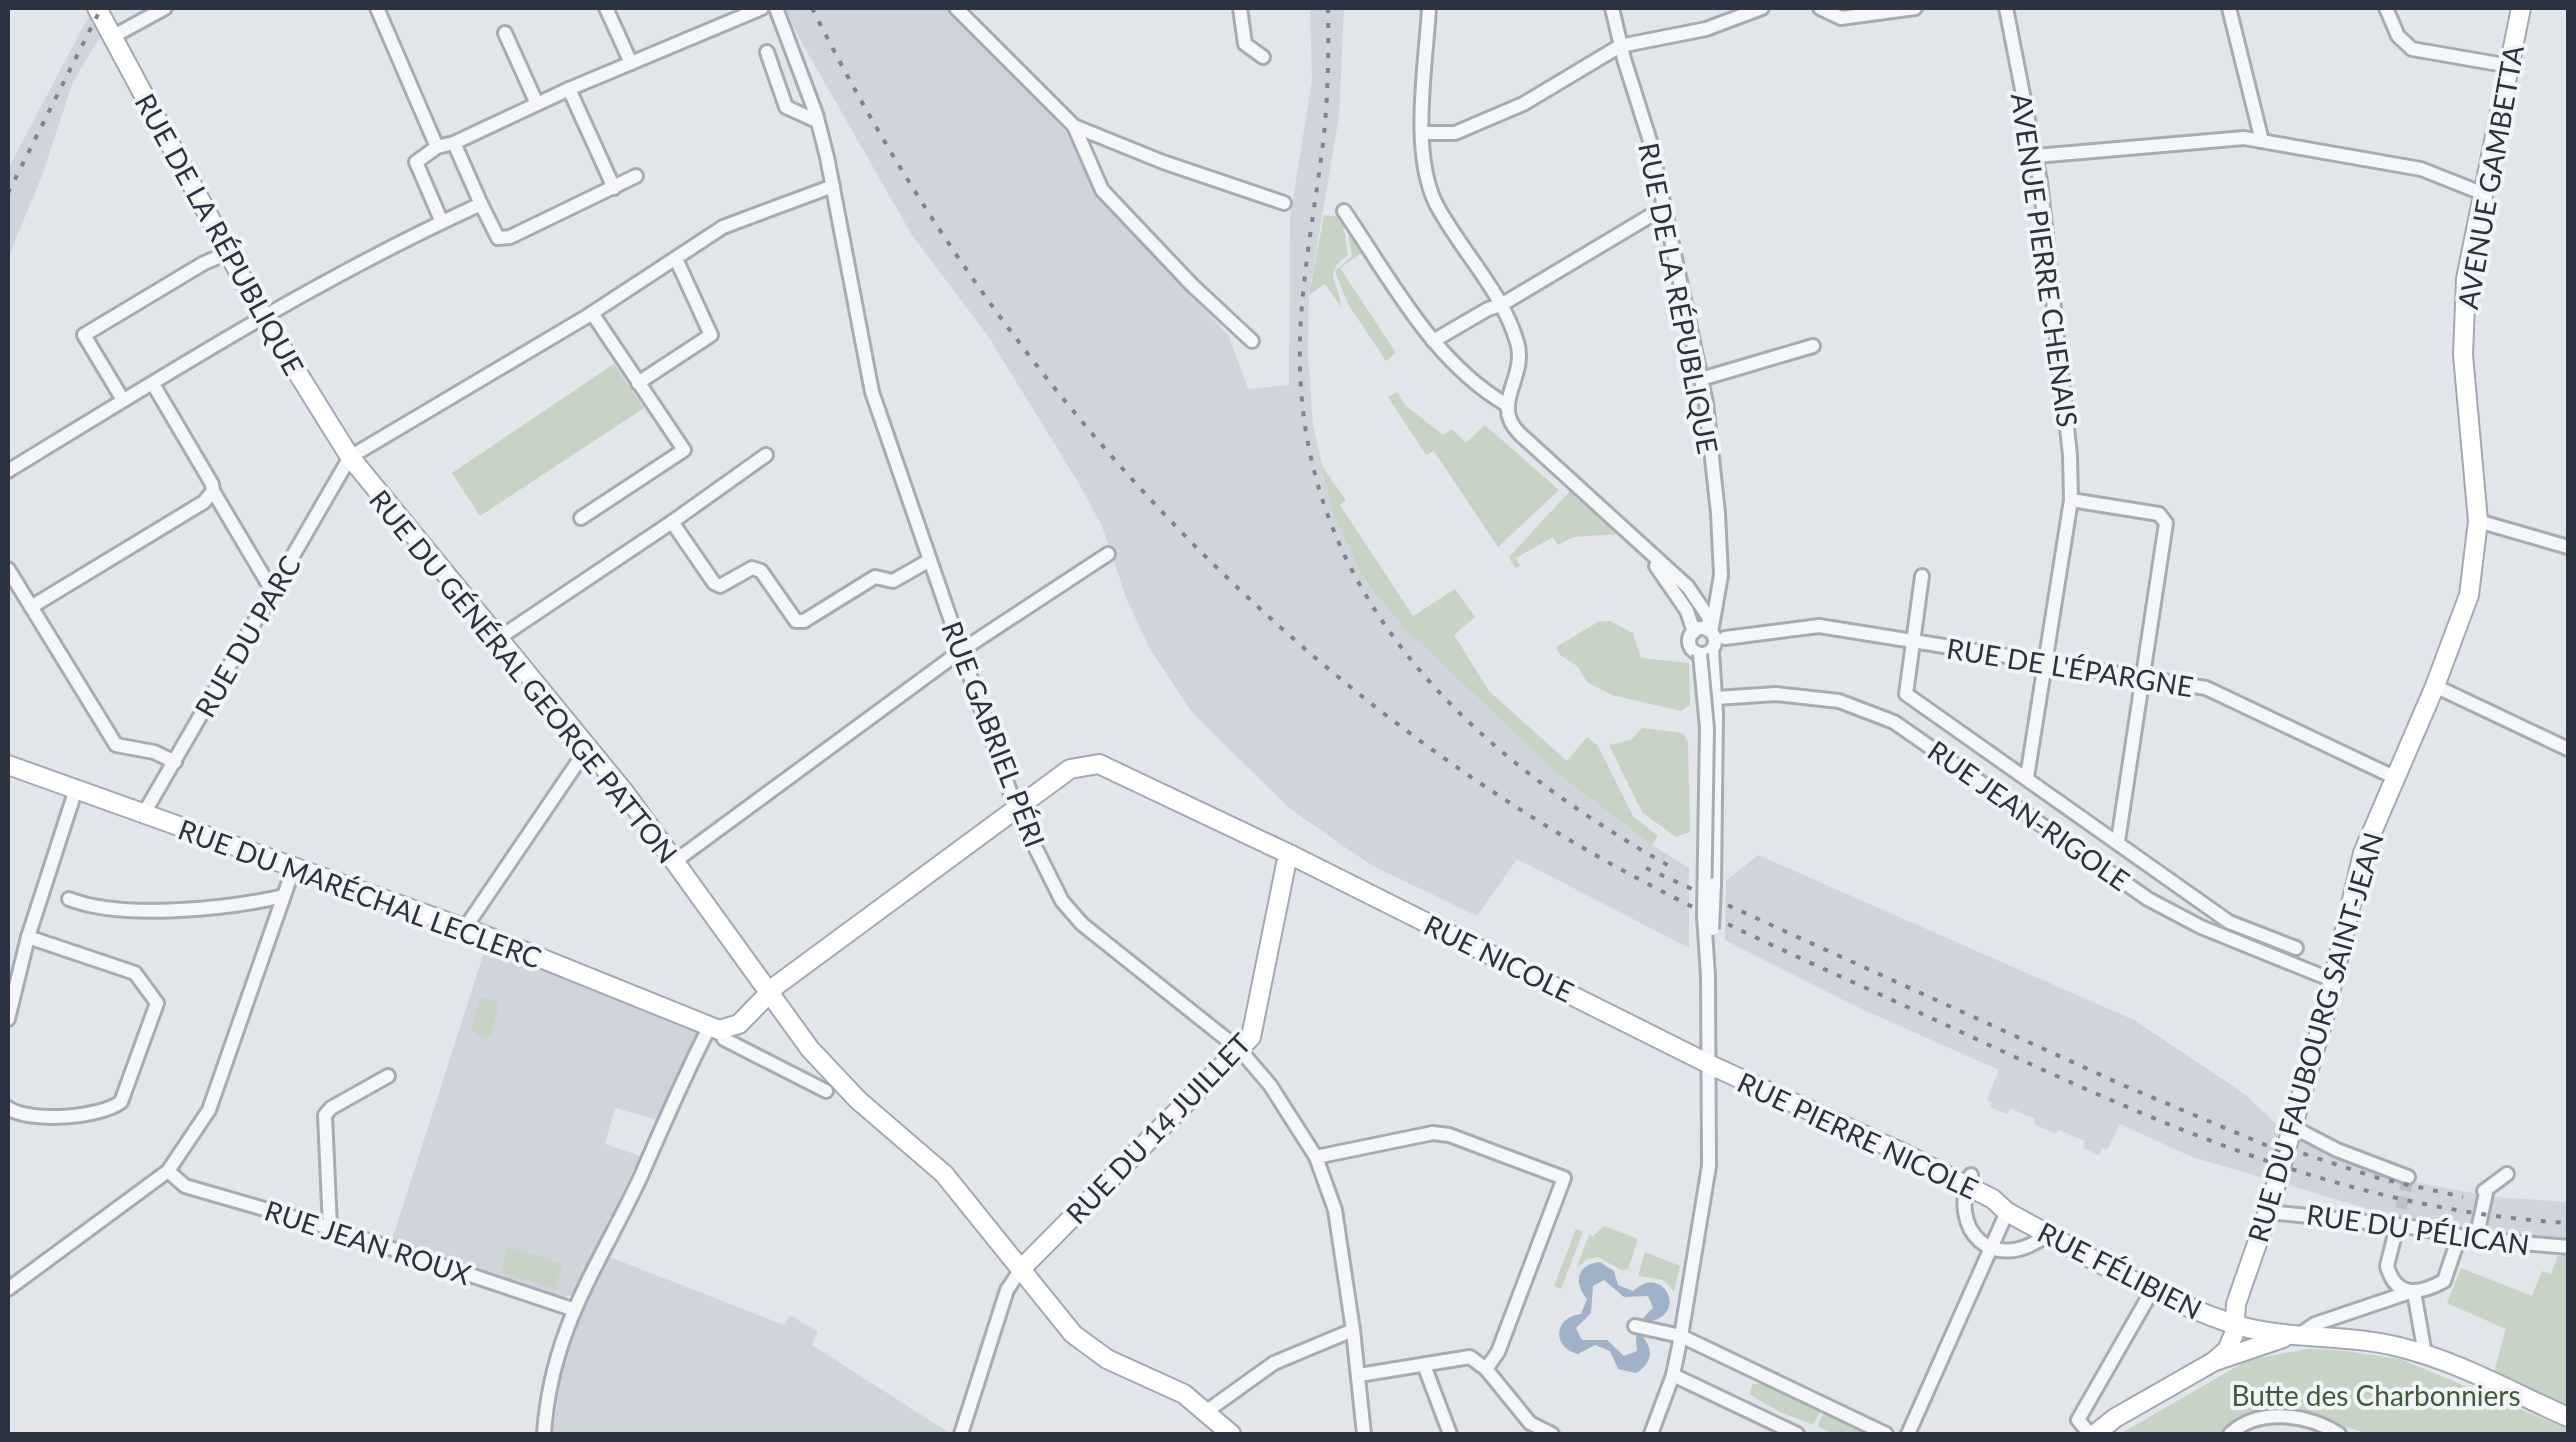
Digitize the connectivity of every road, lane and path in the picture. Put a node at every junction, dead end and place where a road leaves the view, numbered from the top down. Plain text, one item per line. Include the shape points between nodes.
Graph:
1 (97, 8) edge
2 (165, 8) edge
3 (378, 8) edge
4 (606, 8) edge
5 (762, 8) edge
6 (776, 8) edge
7 (956, 8) edge
8 (1240, 8) edge
9 (1429, 8) edge
10 (1612, 8) edge
11 (1762, 8) edge
12 (1820, 8) edge
13 (1915, 8) edge
14 (2006, 8) edge
15 (2228, 8) edge
16 (2386, 8) edge
17 (2521, 8) edge
18 (505, 33) dead end
19 (112, 37) junction
20 (1620, 46) junction
21 (767, 52) dead end
22 (1263, 58) dead end
23 (631, 63) junction
24 (2510, 66) junction
25 (569, 90) junction
26 (537, 104) junction
27 (818, 121) junction
28 (1074, 126) junction
29 (1422, 132) junction
30 (2262, 140) junction
31 (454, 142) junction
32 (437, 147) junction
33 (2036, 156) junction
34 (636, 176) dead end
35 (832, 186) junction
36 (614, 188) junction
37 (2484, 194) junction
38 (1284, 203) dead end
39 (481, 204) junction
40 (1665, 207) junction
41 (1344, 212) dead end
42 (446, 219) junction
43 (228, 252) junction
44 (676, 259) junction
45 (1501, 305) junction
46 (592, 314) junction
47 (264, 318) junction
48 (1252, 340) dead end
49 (1433, 341) junction
50 (1812, 346) dead end
51 (1701, 379) junction
52 (638, 383) junction
53 (153, 384) junction
54 (124, 400) junction
55 (1507, 405) junction
56 (766, 454) dead end
57 (350, 458) junction
58 (2472, 466) joint
59 (8, 471) edge
60 (213, 491) junction
61 (2071, 500) junction
62 (582, 518) dead end
63 (2478, 521) junction
64 (672, 522) junction
65 (2568, 547) edge
66 (1108, 554) dead end
67 (930, 560) junction
68 (8, 569) edge
69 (1922, 576) dead end
70 (273, 592) junction
71 (31, 607) junction
72 (499, 638) junction
73 (1710, 639) junction
74 (1912, 643) junction
75 (962, 650) junction
76 (2046, 663) junction
77 (2142, 677) junction
78 (2436, 686) junction
79 (1716, 698) junction
80 (588, 747) junction
81 (2568, 749) edge
82 (175, 762) junction
83 (8, 765) edge
84 (2027, 777) junction
85 (2396, 778) junction
86 (76, 789) junction
87 (1016, 809) junction
88 (143, 815) junction
89 (2118, 841) junction
90 (1291, 855) junction
91 (674, 862) junction
92 (294, 868) junction
93 (284, 896) junction
94 (69, 899) dead end
95 (465, 928) junction
96 (28, 937) junction
97 (2296, 948) dead end
98 (1708, 976) junction
99 (2332, 980) junction
100 (768, 992) junction
101 (782, 1013) junction
102 (8, 1018) edge
103 (746, 1018) junction
104 (714, 1029) junction
105 (1240, 1050) junction
106 (1706, 1062) junction
107 (388, 1076) dead end
108 (826, 1091) dead end
109 (8, 1108) edge
110 (2293, 1128) junction
111 (1316, 1157) junction
112 (168, 1171) junction
113 (2507, 1174) dead end
114 (2408, 1177) dead end
115 (1969, 1180) junction
116 (2006, 1212) junction
117 (2268, 1212) junction
118 (2397, 1226) junction
119 (330, 1228) junction
120 (2048, 1234) junction
121 (2459, 1236) junction
122 (2476, 1239) junction
123 (2568, 1248) edge
124 (1990, 1250) junction
125 (1021, 1269) junction
126 (8, 1289) edge
127 (2411, 1292) junction
128 (2148, 1296) dead end
129 (572, 1309) junction
130 (2234, 1324) junction
131 (1640, 1328) dead end
132 (1353, 1330) junction
133 (2294, 1335) junction
134 (1682, 1336) junction
135 (2425, 1354) junction
136 (2212, 1362) junction
137 (1424, 1365) junction
138 (1486, 1369) junction
139 (1359, 1375) junction
140 (1672, 1375) junction
141 (1207, 1411) junction
142 (2568, 1417) edge
143 (1364, 1431) edge
144 (544, 1434) edge
145 (960, 1434) edge
146 (1231, 1434) edge
147 (1450, 1434) edge
148 (1552, 1434) edge
149 (1651, 1434) edge
150 (1798, 1434) edge
151 (1886, 1434) edge
152 (1908, 1434) edge
153 (2093, 1434) edge
154 (2230, 1434) edge
155 (2339, 1434) edge

1 - 19 main road, RUE DE LA RÉPUBLIQUE
2 - 19 street
3 - 32 street
4 - 23 street
5 - 23 street
6 - 27 street, RUE GABRIEL PÉRI
7 - 28 street
8 - 22 street via 1245,44
9 - 29 street
10 - 20 street, RUE DE LA RÉPUBLIQUE
11 - 20 street via 1706,29
12 - 13 street via 1842,18
14 - 33 street, AVENUE PIERRE CHENAIS
15 - 30 street
16 - 24 street via 2412,49
17 - 24 main road, AVENUE GAMBETTA
18 - 26 street
19 - 43 main road, RUE DE LA RÉPUBLIQUE
20 - 29 street via 1524,104 1454,133
20 - 40 street, RUE DE LA RÉPUBLIQUE
21 - 27 street via 786,107
23 - 25 street
24 - 37 main road, AVENUE GAMBETTA
25 - 26 street
25 - 36 street
26 - 31 street
27 - 35 street, RUE GABRIEL PÉRI
28 - 38 street
28 - 48 street via 1102,190
29 - 45 street via 1425,172 1437,204
30 - 33 street
30 - 37 street via 2421,169
31 - 32 street
31 - 39 street
32 - 42 street via 416,162
33 - 61 street, AVENUE PIERRE CHENAIS
34 - 36 street
35 - 44 street via 723,228
35 - 67 street, RUE GABRIEL PÉRI via 872,392
36 - 39 street via 510,237 498,238
37 - 58 main road, AVENUE GAMBETTA via 2466,279
39 - 42 street
40 - 45 street
40 - 51 street, RUE DE LA RÉPUBLIQUE
41 - 49 street
42 - 47 street
43 - 47 main road, RUE DE LA RÉPUBLIQUE
43 - 54 street via 84,335
44 - 46 street
44 - 52 street via 711,335
45 - 49 street
45 - 55 street via 1519,346
46 - 52 street
46 - 57 street
47 - 53 street
47 - 57 main road, RUE DE LA RÉPUBLIQUE
49 - 55 street via 1479,389
50 - 51 street
51 - 73 street, RUE DE LA RÉPUBLIQUE via 1721,575
52 - 62 street via 684,450
53 - 54 street
53 - 60 street
54 - 59 street
55 - 73 street via 1512,426 1688,587 1709,618
56 - 64 street
57 - 70 street, RUE DU PARC
57 - 72 main road, RUE DU GÉNÉRAL GEORGE PATTON
58 - 63 main road, RUE DU FAUBOURG SAINT-JEAN
60 - 70 street
60 - 71 street
61 - 76 street, AVENUE PIERRE CHENAIS
61 - 77 street via 2159,514 2166,523
63 - 65 street
63 - 78 main road, RUE DU FAUBOURG SAINT-JEAN via 2469,595
64 - 67 street via 714,583 727,585 752,568 761,570 796,621 876,577 893,581
64 - 72 street
66 - 75 street
67 - 75 street, RUE GABRIEL PÉRI
68 - 71 street
69 - 74 street
70 - 82 street, RUE DU PARC
71 - 82 street via 116,745
72 - 80 main road, RUE DU GÉNÉRAL GEORGE PATTON
73 - 74 street, RUE DE L'ÉPARGNE via 1819,626
73 - 79 street
73 - 98 street, bridge
74 - 76 street, RUE DE L'ÉPARGNE
74 - 84 street via 1906,694
75 - 87 street, RUE GABRIEL PÉRI
75 - 91 street
76 - 77 street, RUE DE L'ÉPARGNE
76 - 84 street, AVENUE PIERRE CHENAIS
77 - 85 street, RUE DE L'ÉPARGNE via 2206,688
77 - 89 street
78 - 81 street
78 - 85 main road, RUE DU FAUBOURG SAINT-JEAN
79 - 98 street, bridge
79 - 99 street, RUE JEAN-RIGOLE via 1776,694 1838,701 1894,722 2148,898 2200,927
80 - 91 main road, RUE DU GÉNÉRAL GEORGE PATTON
80 - 95 street
82 - 88 street, RUE DU PARC
83 - 86 main road, RUE DU MARÉCHAL LECLERC
84 - 89 street
85 - 99 main road, RUE DU FAUBOURG SAINT-JEAN via 2363,853
86 - 88 main road, RUE DU MARÉCHAL LECLERC
86 - 96 street
87 - 90 main road, RUE NICOLE via 1070,769 1100,764
87 - 100 main road, RUE NICOLE
87 - 105 street, RUE GABRIEL PÉRI via 1062,902 1082,924
88 - 92 main road, RUE DU MARÉCHAL LECLERC
89 - 97 street via 2229,922
90 - 105 main road, RUE DU 14 JUILLET via 1254,1030
90 - 106 main road, RUE NICOLE
91 - 100 main road, RUE DU GÉNÉRAL GEORGE PATTON
92 - 93 street
92 - 95 main road, RUE DU MARÉCHAL LECLERC
93 - 94 street via 188,910 91,908
93 - 112 street via 209,1110
95 - 104 main road, RUE DU MARÉCHAL LECLERC
96 - 102 street
96 - 109 street via 134,973 157,1003 120,1102 109,1111 20,1115
98 - 106 street
99 - 110 main road, RUE DU FAUBOURG SAINT-JEAN
100 - 101 main road, RUE DU GÉNÉRAL GEORGE PATTON
100 - 103 main road, RUE NICOLE
101 - 103 main road
101 - 125 main road, RUE DU GÉNÉRAL GEORGE PATTON via 827,1070 944,1174
103 - 104 main road
104 - 108 street
104 - 129 street
105 - 111 street, RUE GABRIEL PÉRI
105 - 125 main road, RUE DU 14 JUILLET
106 - 115 main road, RUE PIERRE NICOLE
106 - 134 street via 1709,1166
107 - 119 street via 325,1115
110 - 114 street
110 - 117 main road, RUE DU FAUBOURG SAINT-JEAN
111 - 132 street, RUE GABRIEL PÉRI via 1335,1210
111 - 138 street via 1433,1133 1564,1178
112 - 119 street, RUE JEAN ROUX via 185,1186
112 - 126 street
113 - 122 street via 2484,1191
115 - 116 main road, RUE PIERRE NICOLE
115 - 124 street via 1967,1216
116 - 120 main road, RUE FÉLIBIEN
116 - 124 street
117 - 118 street, RUE DU PÉLICAN
117 - 130 main road, RUE DU FAUBOURG SAINT-JEAN
118 - 121 street, RUE DU PÉLICAN
118 - 127 street via 2387,1266 2398,1288
119 - 129 street, RUE JEAN ROUX
120 - 124 street via 2027,1248
120 - 130 main road, RUE FÉLIBIEN
121 - 122 street, RUE DU PÉLICAN
121 - 127 street via 2444,1281
122 - 123 street, RUE DU PÉLICAN
124 - 152 street
125 - 141 main road, RUE DU GÉNÉRAL GEORGE PATTON via 1073,1334
125 - 145 street
127 - 133 street
127 - 135 street
128 - 153 street via 2078,1420
129 - 144 street via 555,1356
130 - 133 main road, RUE FÉLIBIEN
130 - 136 main road, RUE DU FAUBOURG SAINT-JEAN via 2227,1350
131 - 134 street
132 - 139 street, RUE GABRIEL PÉRI
132 - 141 street via 1274,1363
133 - 135 main road via 2344,1336
133 - 136 main road
134 - 140 street
134 - 151 street
135 - 142 main road
136 - 153 main road
137 - 138 street via 1470,1356
137 - 139 street
137 - 147 street
138 - 148 street via 1530,1423
139 - 143 street, RUE GABRIEL PÉRI
140 - 149 street
140 - 150 street
141 - 146 main road, RUE DU GÉNÉRAL GEORGE PATTON
154 - 155 street via 2271,1417 2301,1417

